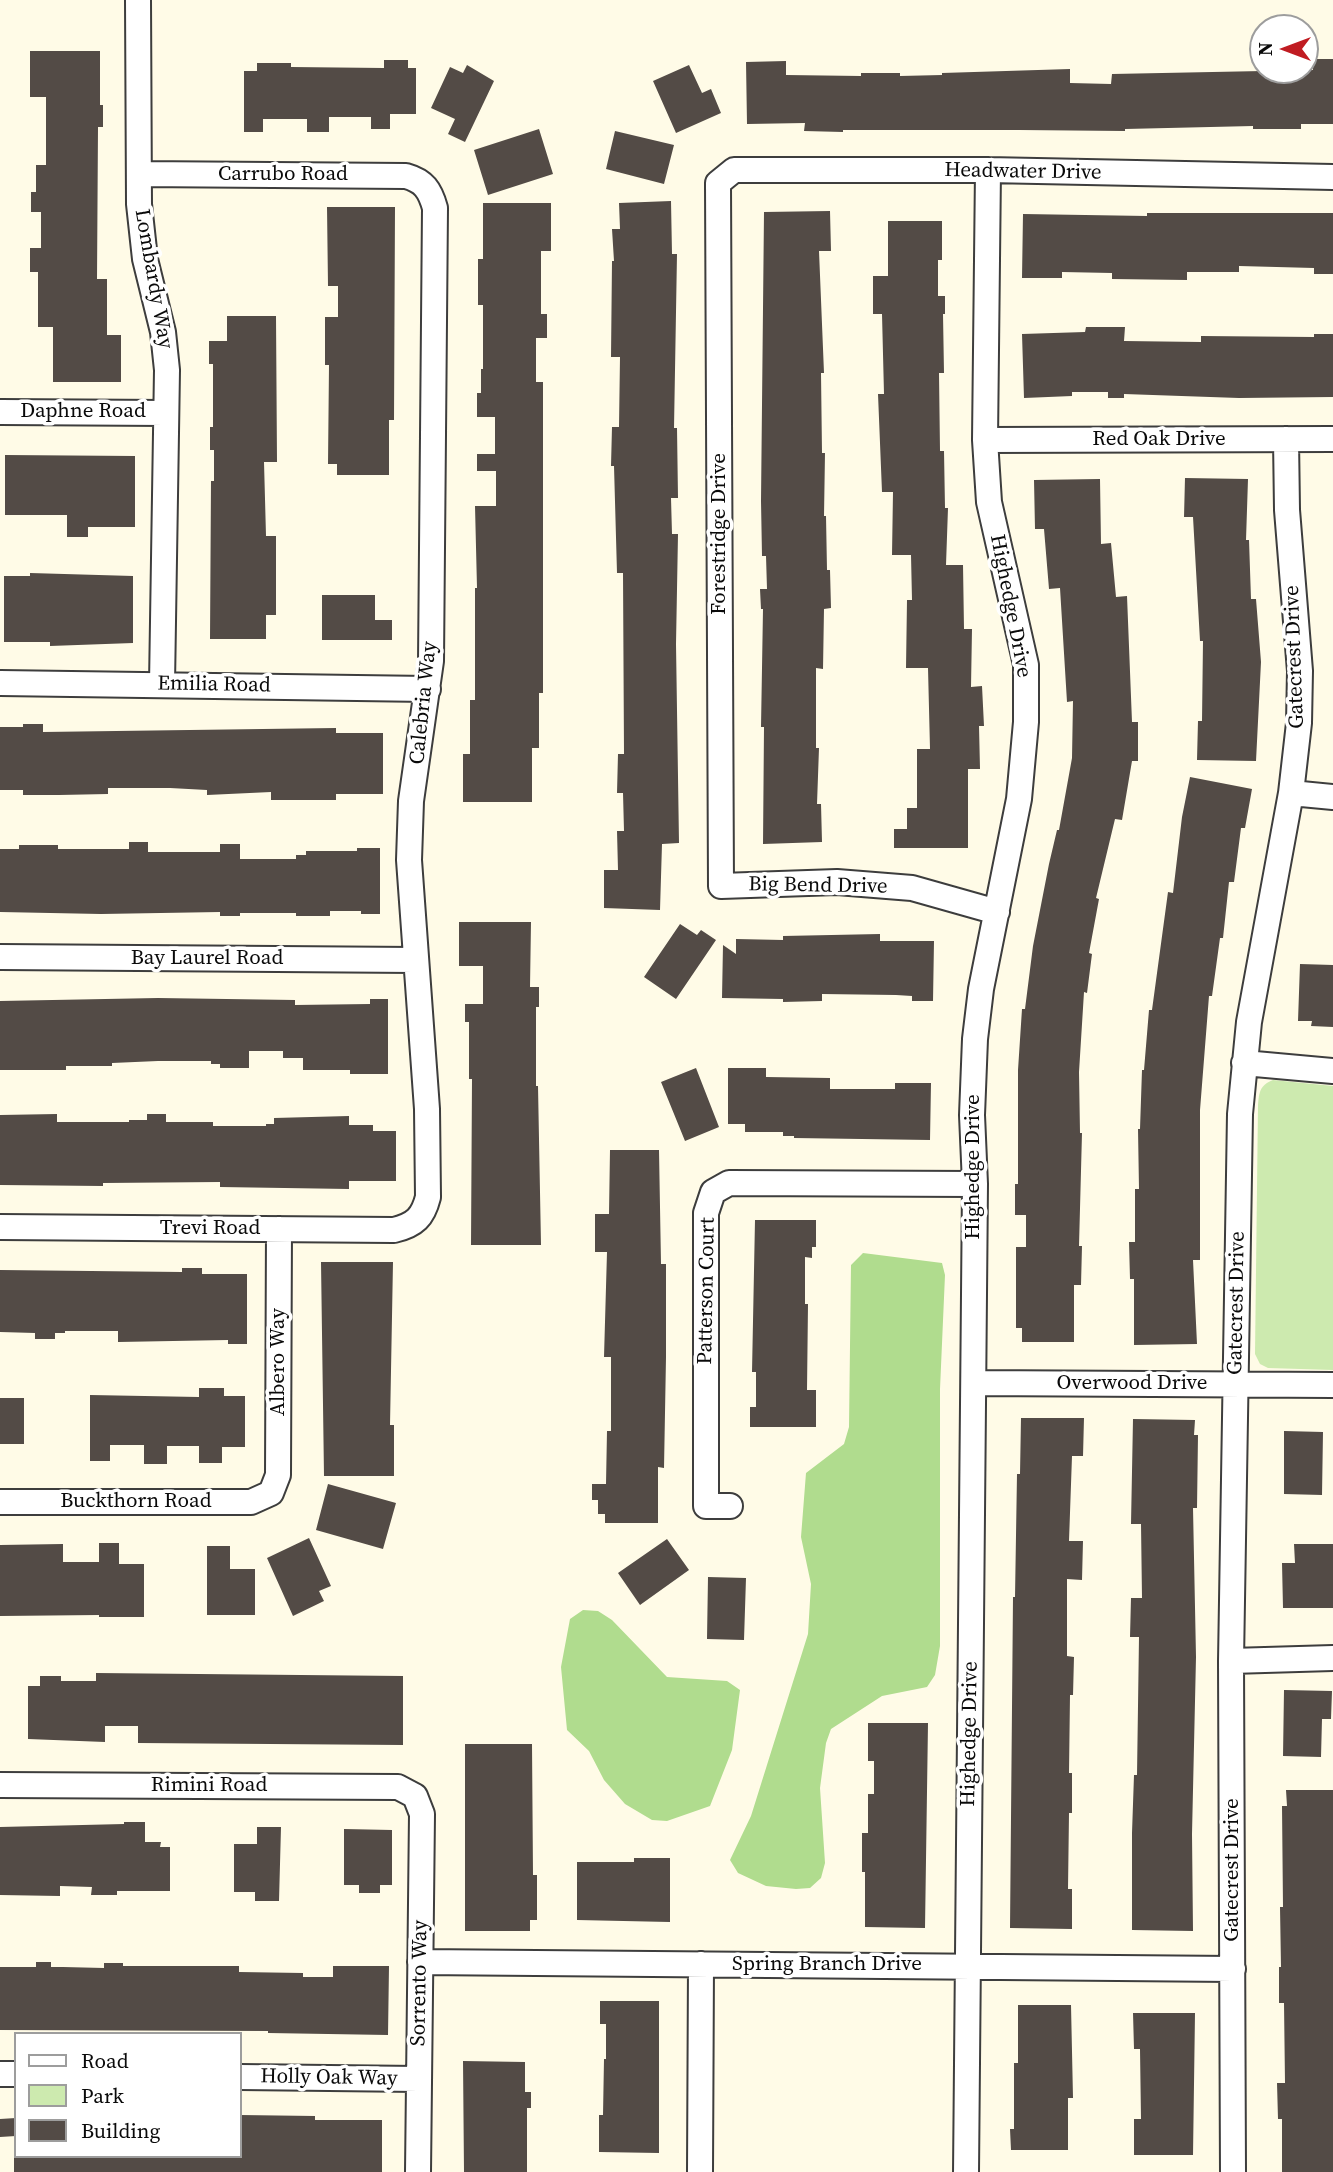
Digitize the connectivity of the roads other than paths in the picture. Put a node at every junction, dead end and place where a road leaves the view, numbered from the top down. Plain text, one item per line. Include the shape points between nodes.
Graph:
1 (138, 0) edge
2 (988, 170) junction
3 (139, 174) junction
4 (1333, 177) edge
5 (718, 183) joint
6 (425, 185) joint
7 (0, 412) edge
8 (166, 413) junction
9 (1286, 439) junction
10 (1333, 439) edge
11 (985, 440) junction
12 (0, 683) edge
13 (162, 684) junction
14 (428, 689) junction
15 (1291, 793) junction
16 (1333, 797) edge
17 (721, 886) joint
18 (996, 912) junction
19 (0, 957) edge
20 (415, 960) junction
21 (1244, 1063) junction
22 (1333, 1071) edge
23 (975, 1184) junction
24 (417, 1220) joint
25 (0, 1227) edge
26 (279, 1229) junction
27 (974, 1382) junction
28 (1236, 1384) junction
29 (1333, 1385) edge
30 (271, 1493) joint
31 (0, 1502) edge
32 (730, 1506) dead end
33 (1333, 1658) edge
34 (1231, 1661) junction
35 (0, 1785) edge
36 (415, 1796) joint
37 (420, 1962) junction
38 (701, 1964) junction
39 (968, 1966) junction
40 (1233, 1969) junction
41 (242, 2077) edge
42 (418, 2078) junction
43 (418, 2172) edge
44 (700, 2172) edge
45 (966, 2172) edge
46 (1233, 2172) edge

1 - 3 street, Lombardy Way
2 - 4 street, Headwater Drive
2 - 5 street, Headwater Drive via 734,170
2 - 11 street, Highedge Drive
3 - 6 street, Carrubo Road via 406,176
3 - 8 street, Lombardy Way via 143,246 166,350
5 - 17 street, Forestridge Drive
6 - 14 street, Calebria Way via 435,208
7 - 8 street, Daphne Road
8 - 13 street, Lombardy Way
9 - 10 street, Red Oak Drive
9 - 11 street, Red Oak Drive
9 - 15 street, Gatecrest Drive via 1300,671
11 - 18 street, Highedge Drive via 989,502 1026,666 1019,799
12 - 13 street, Emilia Road
13 - 14 street, Emilia Road
14 - 20 street, Calebria Way via 409,832
15 - 16 street
15 - 21 street, Gatecrest Drive
17 - 18 street, Big Bend Drive via 837,883 912,888
18 - 23 street, Highedge Drive via 975,1039
19 - 20 street, Bay Laurel Road
20 - 24 street, Calebria Way via 429,1139 428,1197
21 - 22 street
21 - 28 street, Gatecrest Drive
23 - 27 street, Highedge Drive
23 - 32 street, Patterson Court via 729,1183 713,1192 706,1213 706,1506
24 - 26 street, Trevi Road via 394,1230
25 - 26 street, Trevi Road
26 - 30 street, Albero Way via 278,1475
27 - 28 street, Overwood Drive
27 - 39 street, Highedge Drive
28 - 29 street, Overwood Drive
28 - 34 street, Gatecrest Drive
30 - 31 street, Buckthorn Road via 251,1502
33 - 34 street
34 - 40 street, Gatecrest Drive
35 - 36 street, Rimini Road via 398,1787
36 - 37 street, Sorrento Way via 422,1814
37 - 38 street, Spring Branch Drive
37 - 42 street, Sorrento Way
38 - 39 street, Spring Branch Drive
38 - 44 street
39 - 40 street, Spring Branch Drive
39 - 45 street, Highedge Drive
40 - 46 street, Gatecrest Drive
41 - 42 street, Holly Oak Way
42 - 43 street, Sorrento Way

